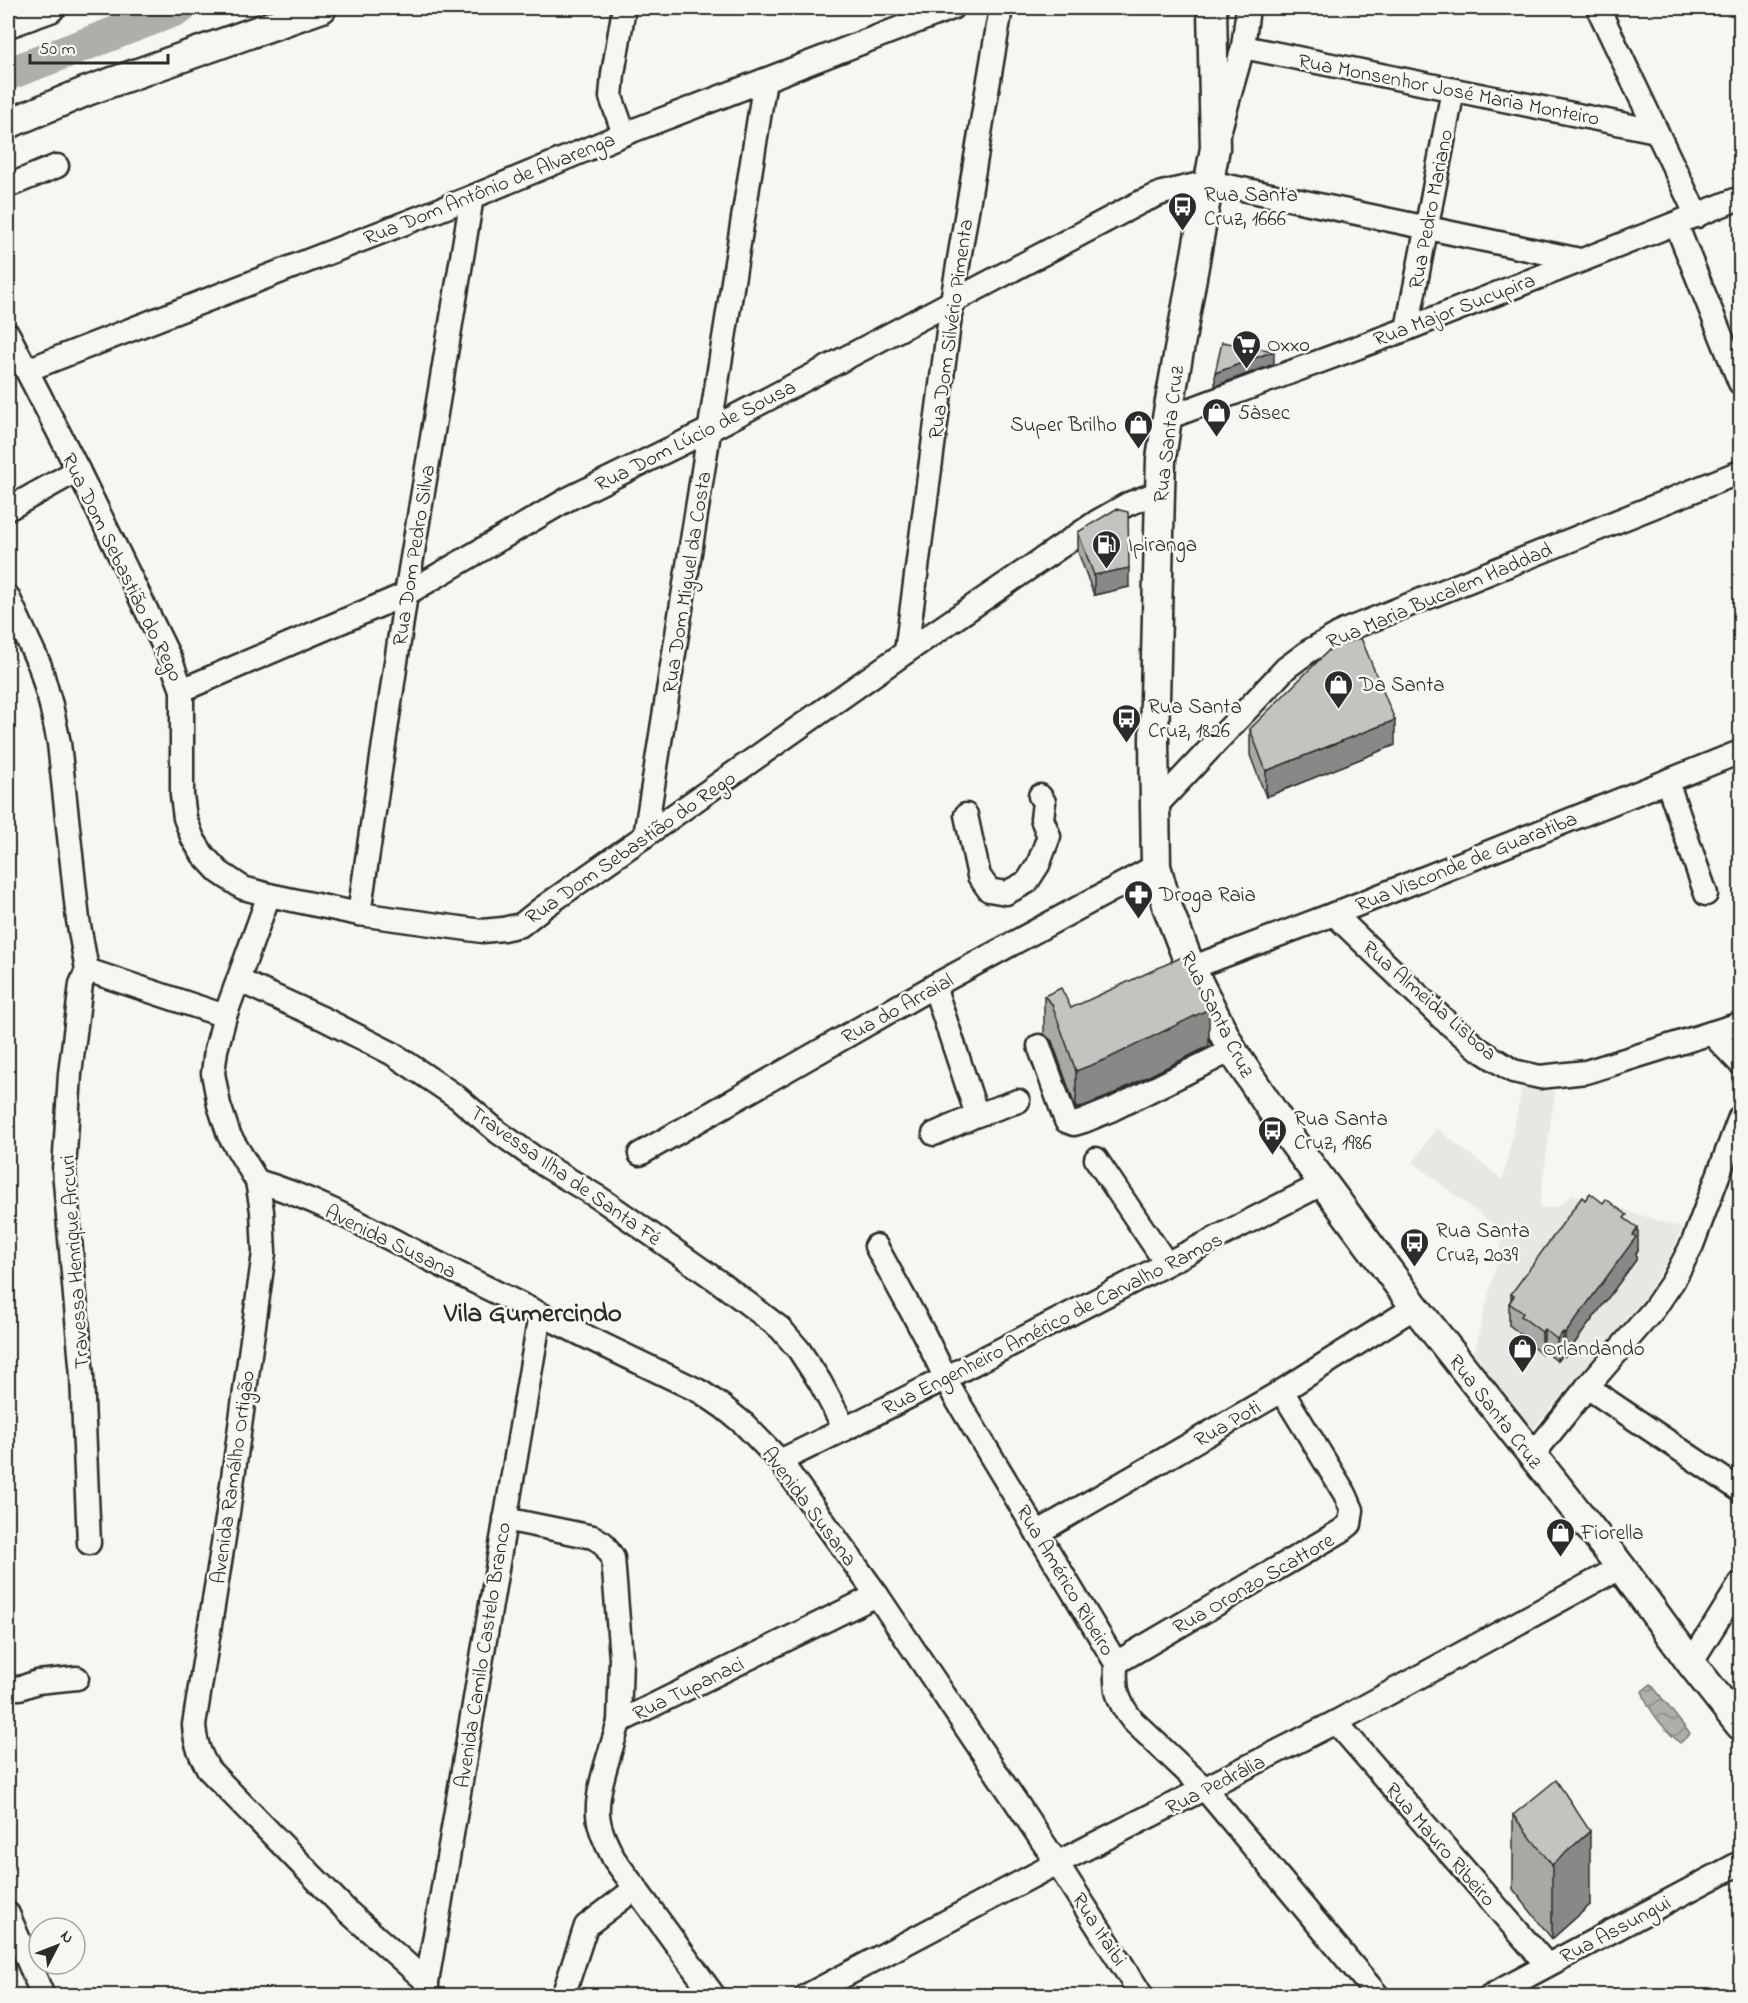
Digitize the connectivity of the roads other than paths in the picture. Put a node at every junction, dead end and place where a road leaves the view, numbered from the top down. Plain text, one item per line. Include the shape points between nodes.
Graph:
1 (49, 8) edge
2 (321, 8) edge
3 (624, 8) edge
4 (952, 8) edge
5 (1001, 8) edge
6 (1212, 8) edge
7 (1248, 8) edge
8 (1598, 8) edge
9 (8, 23) edge
10 (1243, 47) junction
11 (765, 80) junction
12 (1453, 90) junction
13 (8, 124) edge
14 (1656, 131) junction
15 (624, 134) junction
16 (1215, 148) junction
17 (57, 166) dead end
18 (1209, 182) junction
19 (8, 186) edge
20 (472, 197) junction
21 (1740, 198) edge
22 (1686, 220) junction
23 (1426, 228) junction
24 (1580, 260) junction
25 (951, 301) junction
26 (1407, 329) junction
27 (8, 334) edge
28 (27, 370) junction
29 (1740, 383) edge
30 (1167, 418) junction
31 (711, 429) junction
32 (78, 470) junction
33 (1740, 472) edge
34 (1160, 492) junction
35 (8, 509) edge
36 (406, 594) junction
37 (8, 597) edge
38 (906, 652) junction
39 (182, 690) junction
40 (1740, 752) edge
41 (1667, 781) junction
42 (1040, 796) dead end
43 (1154, 808) junction
44 (966, 815) dead end
45 (645, 836) junction
46 (1156, 866) junction
47 (1706, 894) dead end
48 (269, 896) junction
49 (359, 914) junction
50 (1334, 914) junction
51 (1191, 968) junction
52 (87, 970) junction
53 (238, 980) junction
54 (934, 986) junction
55 (225, 1016) junction
56 (1740, 1024) edge
57 (1711, 1033) junction
58 (1039, 1046) dead end
59 (1232, 1050) junction
60 (1740, 1063) edge
61 (1018, 1101) dead end
62 (977, 1115) junction
63 (1740, 1116) edge
64 (934, 1134) dead end
65 (640, 1154) dead end
66 (1096, 1159) dead end
67 (257, 1181) junction
68 (1324, 1183) junction
69 (876, 1246) dead end
70 (1166, 1263) junction
71 (1415, 1307) junction
72 (540, 1315) junction
73 (946, 1379) junction
74 (1587, 1387) junction
75 (1282, 1391) junction
76 (845, 1429) junction
77 (1532, 1456) junction
78 (780, 1461) junction
79 (1740, 1490) edge
80 (505, 1519) junction
81 (1037, 1533) junction
82 (89, 1543) dead end
83 (1621, 1567) junction
84 (1740, 1584) edge
85 (877, 1595) junction
86 (1116, 1662) junction
87 (1691, 1663) junction
88 (77, 1678) dead end
89 (8, 1688) edge
90 (619, 1722) junction
91 (1336, 1722) junction
92 (1740, 1725) edge
93 (1205, 1789) junction
94 (1057, 1863) junction
95 (1740, 1863) edge
96 (636, 1888) junction
97 (8, 1914) edge
98 (1547, 1965) junction
99 (427, 1989) edge
100 (43, 1995) edge
101 (562, 1995) edge
102 (714, 1995) edge
103 (806, 1995) edge
104 (1142, 1995) edge
105 (1378, 1995) edge
106 (1490, 1995) edge

1 - 9 main road
2 - 13 main road via 87,91
3 - 15 street via 611,97
4 - 11 street, Rua Dom Antônio de Alvarenga
5 - 25 street, Rua Dom Silvério Pimenta
6 - 16 main road, Rua Santa Cruz
7 - 10 street, Rua Santa Cruz
8 - 14 street
10 - 12 street, Rua Monsenhor José Maria Monteiro
10 - 16 street, Rua Santa Cruz
11 - 15 street, Rua Dom Antônio de Alvarenga
11 - 31 street, Rua Dom Miguel da Costa
12 - 14 street, Rua Monsenhor José Maria Monteiro
12 - 23 street, Rua Pedro Mariano
14 - 22 street
15 - 20 street, Rua Dom Antônio de Alvarenga
16 - 18 main road, Rua Santa Cruz
17 - 19 street
18 - 23 street
18 - 25 street, Rua Dom Lúcio de Sousa via 1141,202
18 - 30 main road, Rua Santa Cruz
20 - 28 street, Rua Dom Antônio de Alvarenga
20 - 36 street, Rua Dom Pedro Silva
21 - 22 street, Rua Major Sucupira
22 - 24 street, Rua Major Sucupira
22 - 29 street
23 - 24 street
23 - 26 street, Rua Pedro Mariano
24 - 26 street, Rua Major Sucupira
25 - 31 street, Rua Dom Lúcio de Sousa
25 - 38 street, Rua Dom Silvério Pimenta
26 - 30 street, Rua Major Sucupira
27 - 28 street, Rua Dom Sebastião do Rego
28 - 32 street, Rua Dom Sebastião do Rego
30 - 34 main road, Rua Santa Cruz
31 - 36 street, Rua Dom Lúcio de Sousa via 568,499
31 - 45 street, Rua Dom Miguel da Costa
32 - 35 street
32 - 39 street, Rua Dom Sebastião do Rego
33 - 43 street, Rua Maria Bucalem Haddad via 1335,636 1286,668
34 - 38 street, Rua Dom Sebastião do Rego via 1113,511
34 - 43 main road, Rua Santa Cruz
36 - 39 street, Rua Dom Lúcio de Sousa
36 - 49 street, Rua Dom Pedro Silva
37 - 52 street, Travessa Henrique Arcuri via 40,666 51,705
38 - 45 street, Rua Dom Sebastião do Rego
39 - 48 street, Rua Dom Sebastião do Rego via 182,795 193,839 219,872 243,888
40 - 41 street, Rua Visconde de Guaratiba
41 - 47 street
41 - 50 street, Rua Visconde de Guaratiba
42 - 44 street via 1044,802 1042,819 1049,836 1027,882 1006,893 989,890 980,876
43 - 46 main road, Rua Santa Cruz
45 - 49 street, Rua Dom Sebastião do Rego via 521,925 482,931
46 - 51 main road, Rua Santa Cruz
46 - 54 street, Rua do Arraial
48 - 49 street, Rua Dom Sebastião do Rego
48 - 53 street, Avenida Ramálho Ortigão
50 - 51 street, Rua Visconde de Guaratiba
50 - 57 street, Rua Almeida Lisboa via 1442,1017 1480,1050 1513,1071 1540,1077 1586,1072
51 - 59 main road, Rua Santa Cruz
52 - 55 street
52 - 82 street, Travessa Henrique Arcuri via 81,984 70,1074 64,1170 82,1376
53 - 55 street, Avenida Ramálho Ortigão
53 - 76 street, Travessa Ilha de Santa Fé via 393,1054 457,1097 546,1166 601,1199 722,1284 780,1328 799,1350
54 - 62 street
54 - 65 street, Rua do Arraial
55 - 67 street, Avenida Ramálho Ortigão via 213,1073 219,1105 229,1135
56 - 57 street, Rua Almeida Lisboa
57 - 60 street
58 - 59 street via 1066,1121 1074,1124
59 - 68 main road, Rua Santa Cruz
61 - 62 street
62 - 64 street
63 - 74 street via 1692,1245 1673,1281
66 - 70 street
67 - 72 street, Avenida Susana via 334,1212
67 - 99 street, Avenida Ramálho Ortigão via 264,1253 195,1739 209,1770
68 - 70 street, Rua Engenheiro Américo de Carvalho Ramos
68 - 71 main road, Rua Santa Cruz
69 - 73 street, Rua Américo Ribeiro
70 - 73 street, Rua Engenheiro Américo de Carvalho Ramos
71 - 75 street, Rua Poti
71 - 77 main road, Rua Santa Cruz
72 - 78 street, Avenida Susana via 701,1392 744,1424
72 - 80 street, Avenida Camilo Castelo Branco
73 - 76 street, Rua Engenheiro Américo de Carvalho Ramos
73 - 81 street, Rua Américo Ribeiro
74 - 77 street
74 - 79 street
75 - 81 street, Rua Poti
75 - 86 street, Rua Oronzo Scattore via 1346,1494 1352,1510 1350,1524
76 - 78 street, Rua Engenheiro Américo de Carvalho Ramos
77 - 83 main road, Rua Santa Cruz
78 - 85 street, Avenida Susana
80 - 90 street via 593,1537 603,1543 613,1558 621,1658
80 - 99 street, Avenida Camilo Castelo Branco
81 - 86 street, Rua Américo Ribeiro
83 - 87 main road, Rua Santa Cruz
83 - 91 street, Rua Pedrália
84 - 87 street
85 - 90 street, Rua Tupanaci
85 - 94 street, Avenida Susana
86 - 93 street, Rua Américo Ribeiro via 1116,1690 1123,1709
87 - 92 main road, Rua Santa Cruz
88 - 89 street
90 - 96 street, Rua Tupanaci via 599,1795 598,1815 614,1858
91 - 93 street, Rua Pedrália
91 - 98 street, Rua Mauro Ribeiro
93 - 94 street, Rua Pedrália
93 - 105 street, Rua Américo Ribeiro
94 - 103 street, Rua Pedrália
94 - 104 street, Rua Itaibi
95 - 98 street, Rua Assungui
96 - 101 street via 586,1926
96 - 102 street, Rua Tupanaci
97 - 100 street
98 - 106 street, Rua Assungui

